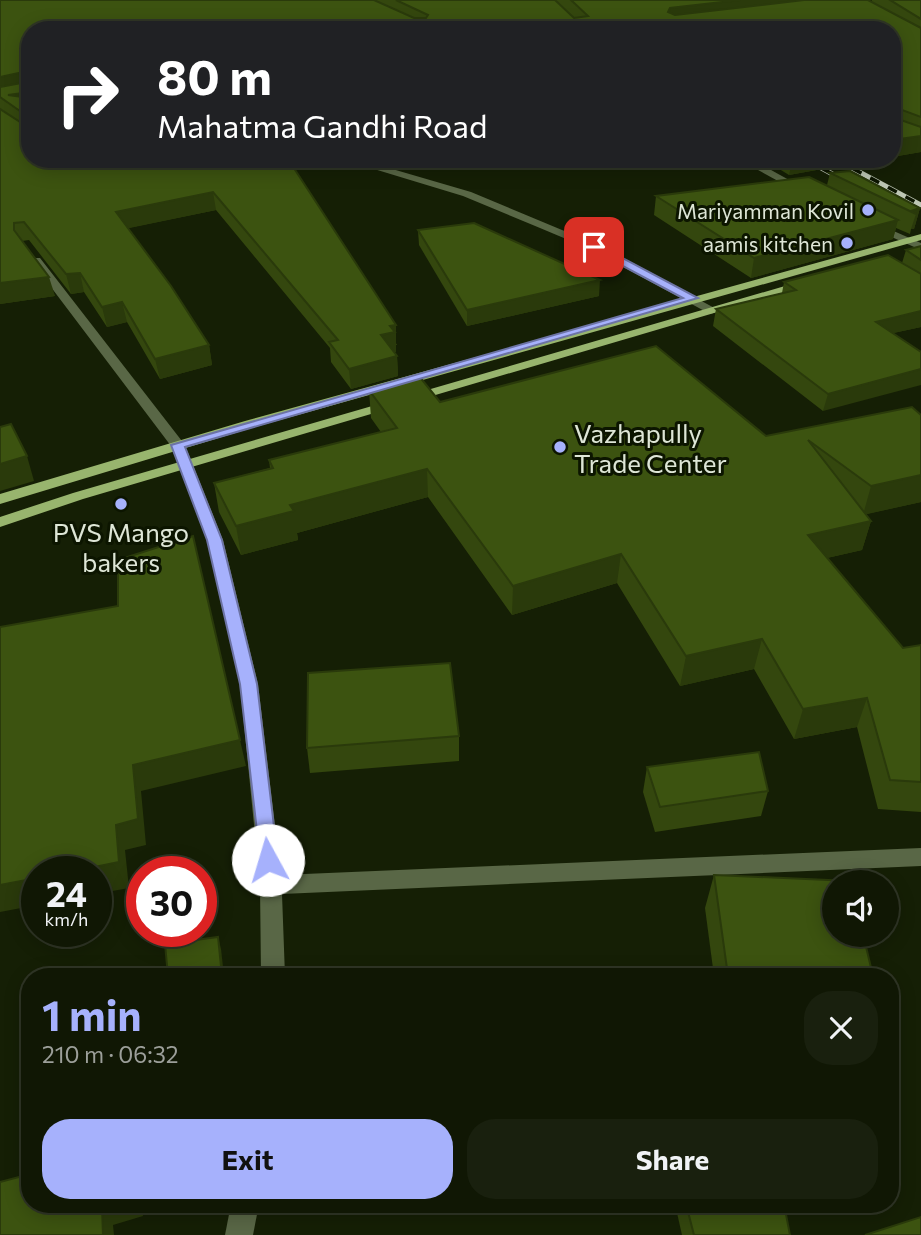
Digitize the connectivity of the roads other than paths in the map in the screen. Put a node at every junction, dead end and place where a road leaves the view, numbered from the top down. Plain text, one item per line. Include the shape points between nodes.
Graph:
1 (377, 168) edge
2 (760, 168) edge
3 (812, 195) edge
4 (860, 218) edge
5 (914, 239) edge
6 (25, 245) edge
7 (921, 247) edge
8 (832, 278) edge
9 (692, 298) junction
10 (714, 311) junction
11 (178, 445) junction
12 (185, 465) junction
13 (0, 499) edge
14 (0, 522) edge
15 (921, 857) edge
16 (271, 885) junction
17 (273, 968) edge
18 (243, 1213) edge
19 (239, 1235) edge

1 - 9 street via 467,194 594,247
2 - 3 street
4 - 5 street
5 - 7 street
5 - 9 main road
6 - 11 street
8 - 10 main road
9 - 10 street
9 - 11 main road
10 - 12 main road
11 - 12 street
11 - 13 main road
12 - 14 main road
12 - 16 street via 215,540 248,684
15 - 16 street
16 - 17 street
18 - 19 street

